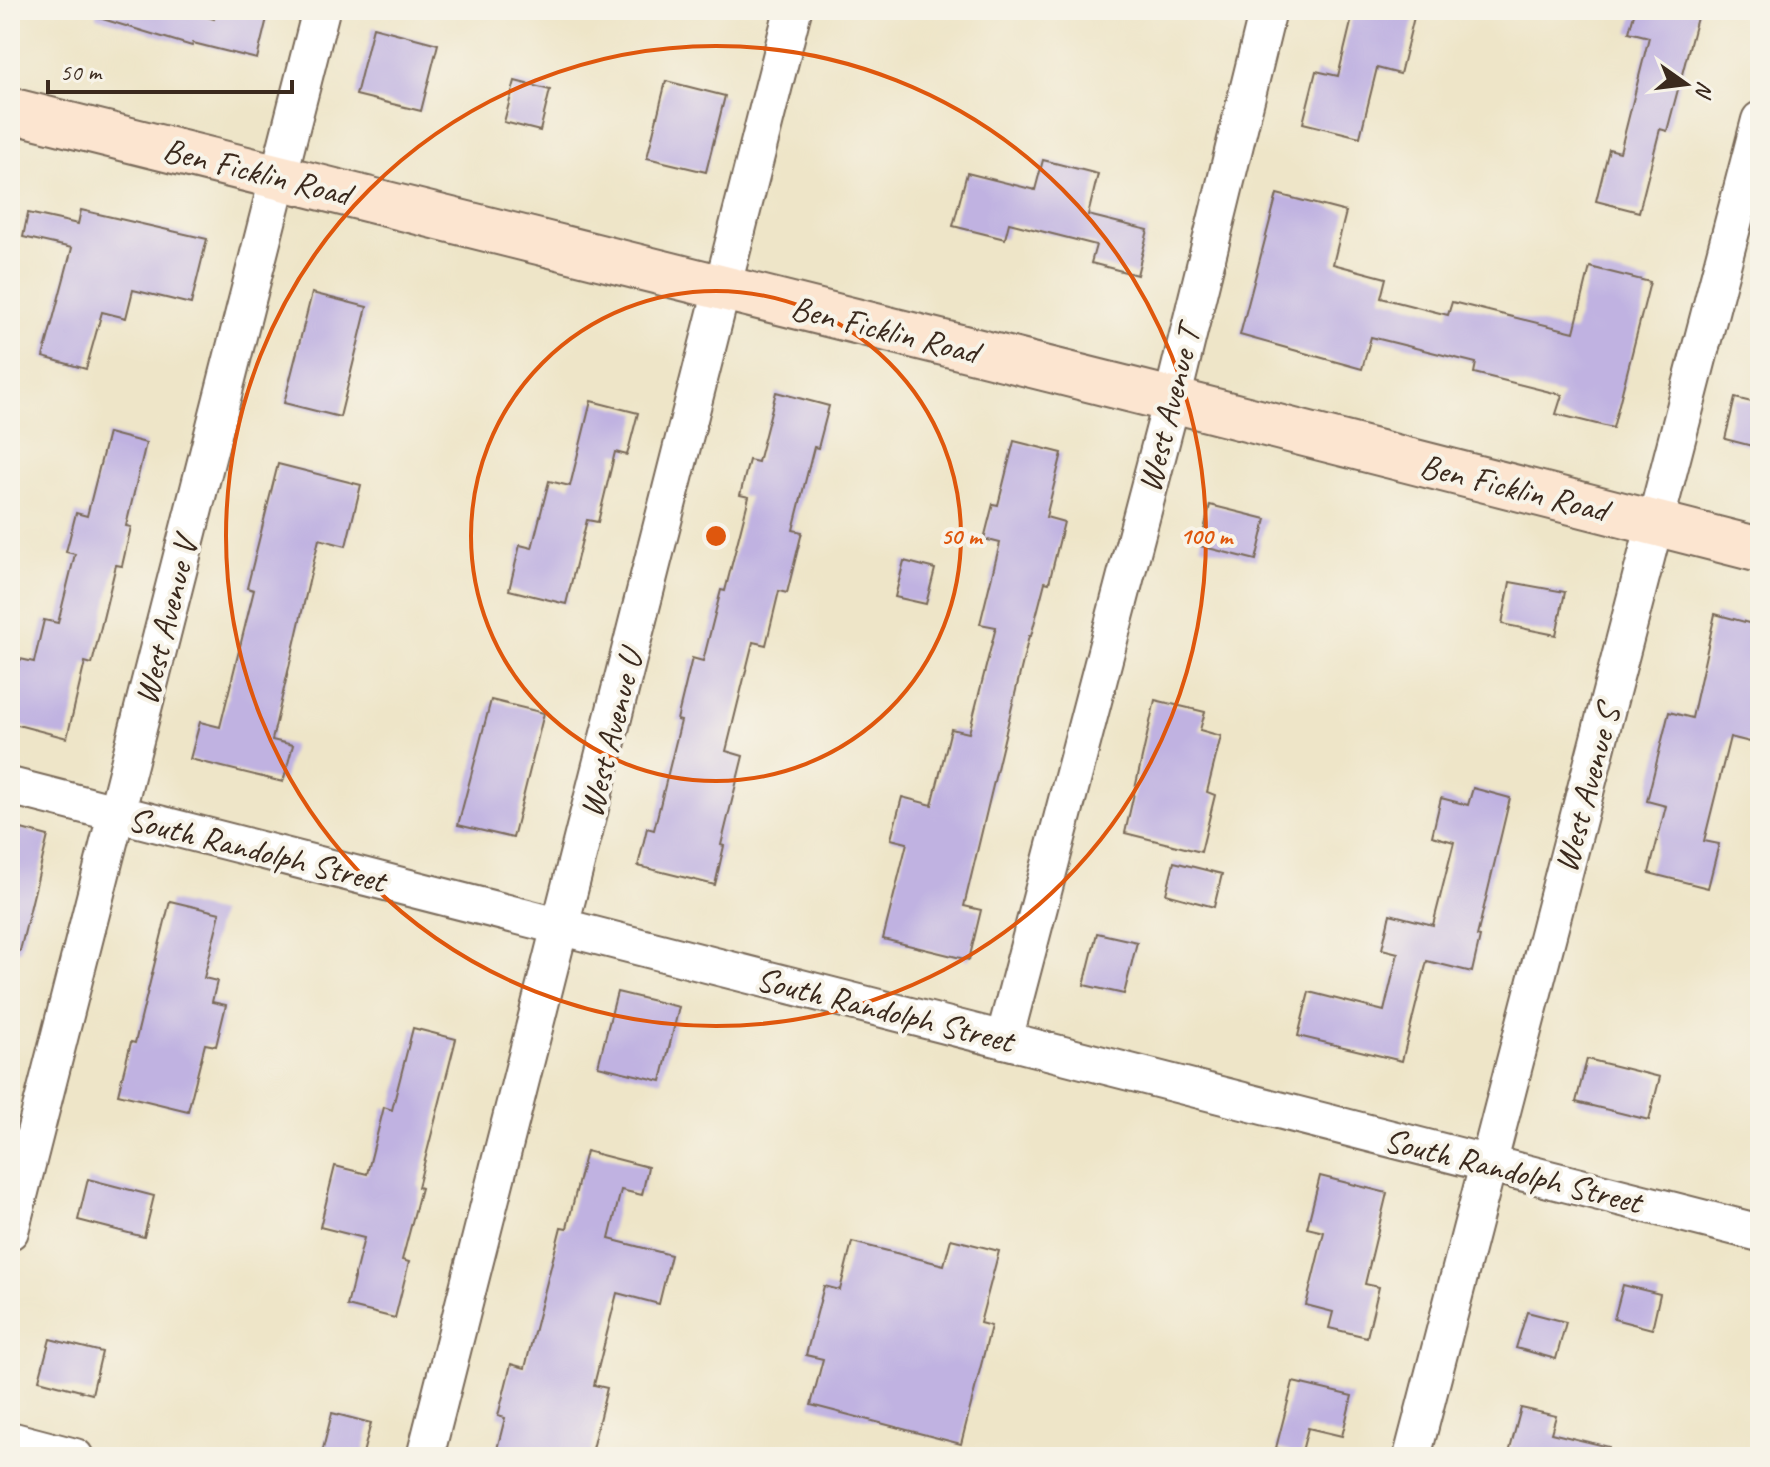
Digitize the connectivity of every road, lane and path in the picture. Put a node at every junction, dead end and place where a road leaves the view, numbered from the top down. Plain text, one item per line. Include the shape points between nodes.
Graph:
1 (321, 10) edge
2 (793, 10) edge
3 (1268, 10) edge
4 (10, 110) edge
5 (1760, 120) edge
6 (279, 176) junction
7 (723, 288) junction
8 (1172, 400) junction
9 (1655, 524) junction
10 (1760, 550) edge
11 (10, 786) edge
12 (117, 813) junction
13 (561, 926) junction
14 (1004, 1040) junction
15 (1489, 1164) junction
16 (10, 1231) edge
17 (1760, 1233) edge
18 (10, 1440) edge
19 (75, 1457) edge
20 (425, 1457) edge
21 (1412, 1457) edge

1 - 6 street, West Avenue V
2 - 7 street, West Avenue U
3 - 8 street, West Avenue T
4 - 6 street, Ben Ficklin Road
5 - 9 street, West Avenue S
6 - 7 street, Ben Ficklin Road
6 - 12 street, West Avenue V
7 - 8 street, Ben Ficklin Road
7 - 13 street, West Avenue U
8 - 9 street, Ben Ficklin Road
8 - 14 street, West Avenue T
9 - 10 street, Ben Ficklin Road
9 - 15 street, West Avenue S
11 - 12 street, South Randolph Street
12 - 13 street, South Randolph Street
12 - 16 street, West Avenue V
13 - 14 street, South Randolph Street
13 - 20 street, West Avenue U
14 - 15 street, South Randolph Street
15 - 17 street, South Randolph Street
15 - 21 street, West Avenue S
18 - 19 street

